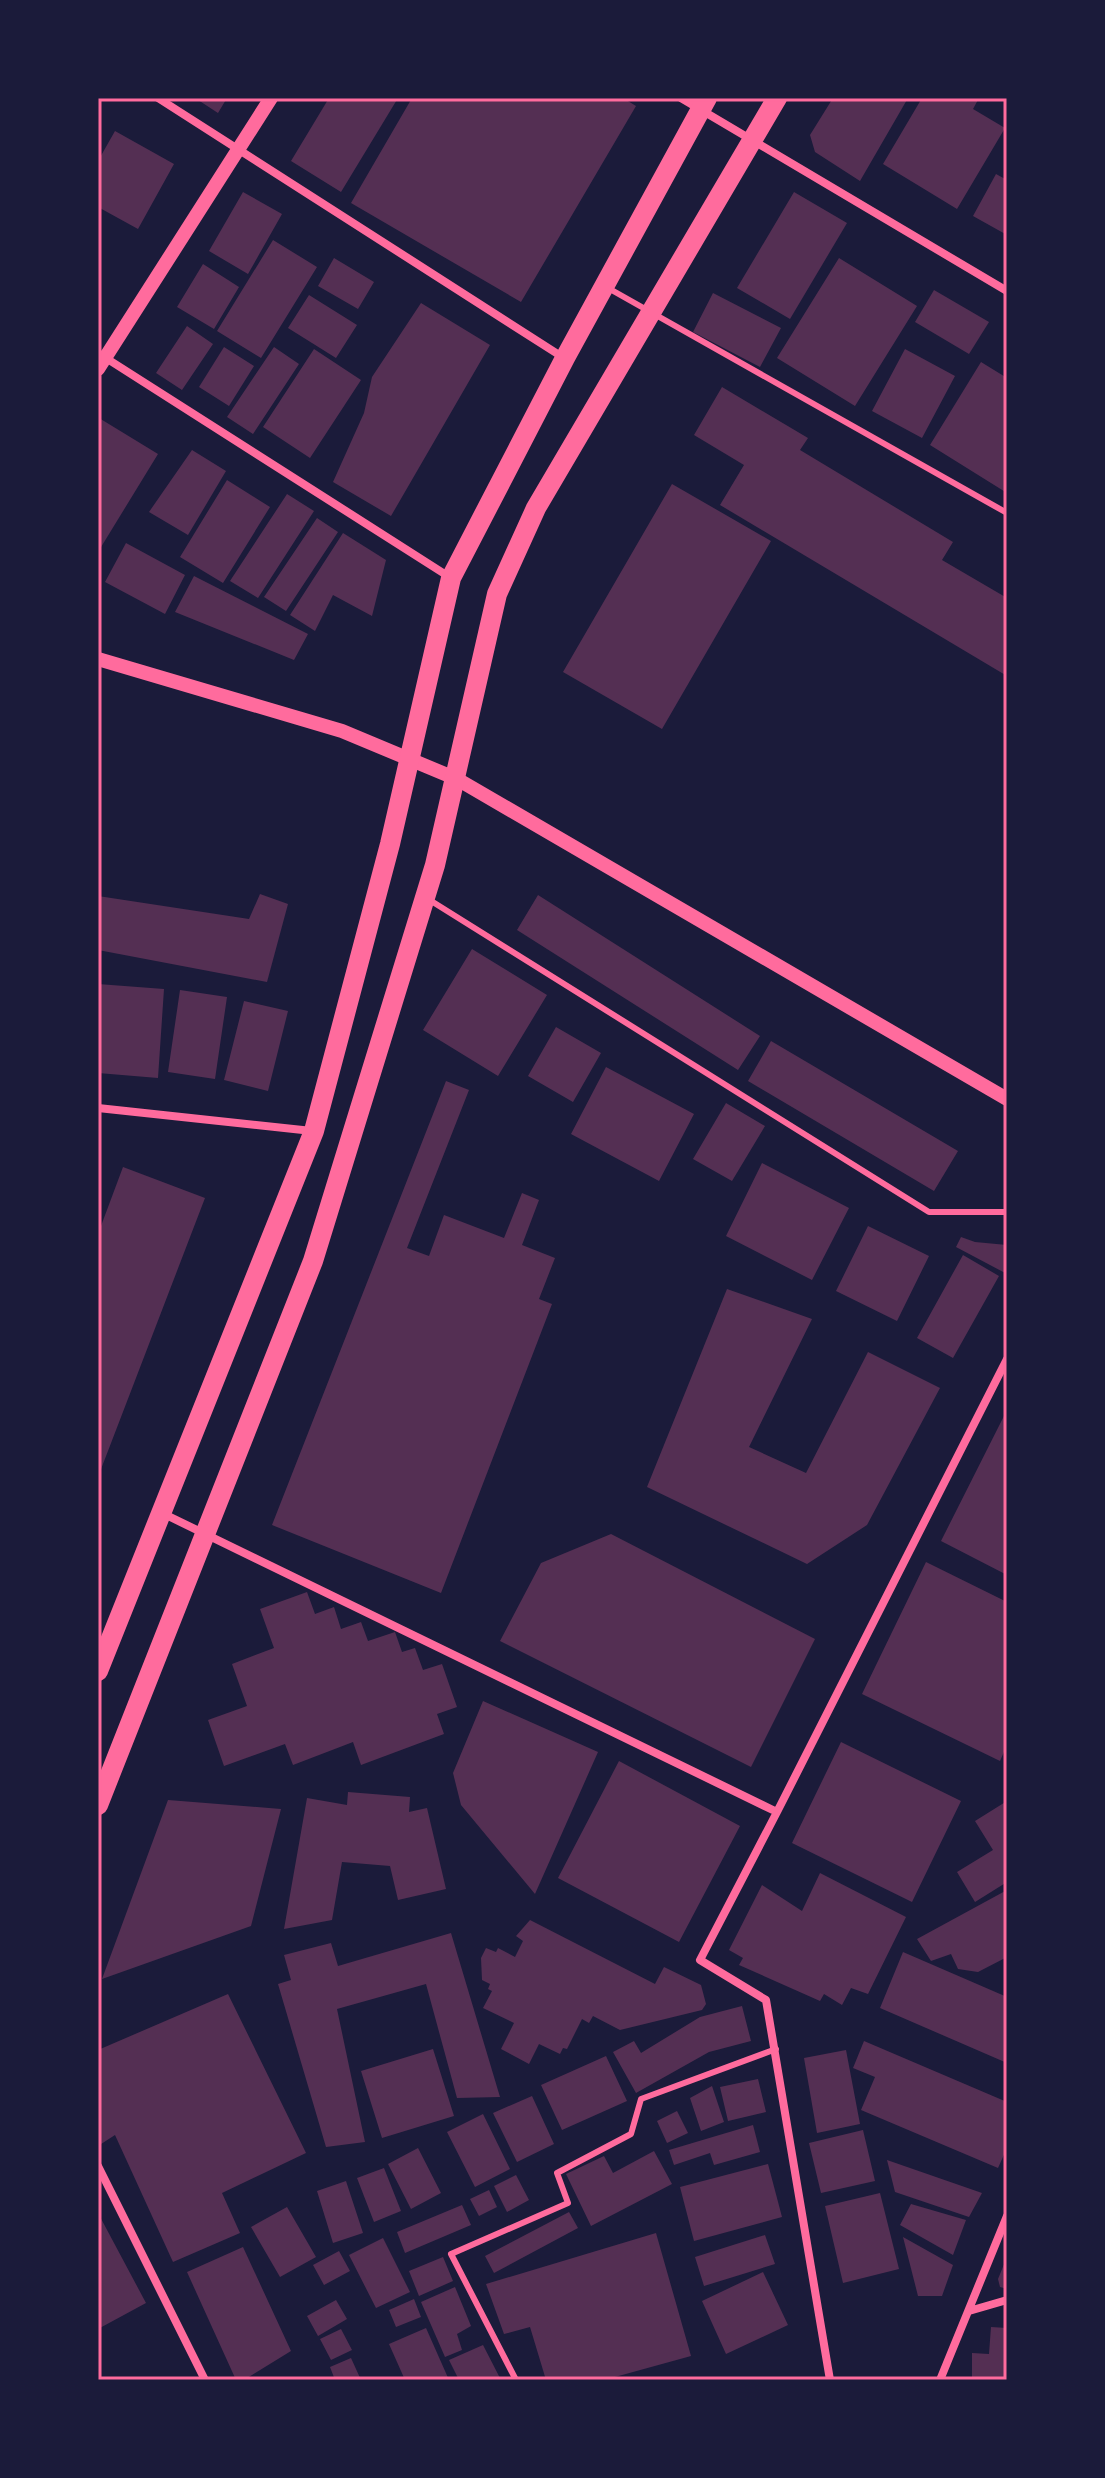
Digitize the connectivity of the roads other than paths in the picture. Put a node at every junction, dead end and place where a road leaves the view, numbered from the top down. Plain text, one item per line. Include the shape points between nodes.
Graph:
1 (158, 98) edge
2 (271, 98) edge
3 (681, 98) edge
4 (777, 98) edge
5 (703, 104) edge
6 (752, 140) junction
7 (240, 149) junction
8 (605, 287) junction
9 (1007, 291) edge
10 (651, 313) junction
11 (565, 358) junction
12 (100, 360) edge
13 (1007, 513) edge
14 (451, 578) junction
15 (98, 659) edge
16 (408, 756) junction
17 (457, 779) junction
18 (424, 896) junction
19 (1007, 1099) edge
20 (98, 1108) edge
21 (314, 1131) junction
22 (1007, 1212) edge
23 (1007, 1359) edge
24 (162, 1512) junction
25 (206, 1533) junction
26 (98, 1671) edge
27 (98, 1805) edge
28 (777, 1812) junction
29 (776, 2049) junction
30 (98, 2166) edge
31 (1007, 2216) edge
32 (1007, 2300) edge
33 (969, 2311) junction
34 (205, 2380) edge
35 (516, 2380) edge
36 (830, 2380) edge
37 (940, 2380) edge

1 - 7 street
2 - 7 street
3 - 5 street
4 - 6 main road
5 - 6 street
5 - 8 main road
6 - 9 street
6 - 10 main road
7 - 11 street
7 - 12 street
8 - 10 lane
8 - 11 main road
10 - 13 lane
10 - 17 main road via 536,508 497,594
11 - 14 main road
12 - 14 street
14 - 16 main road
15 - 16 street via 342,731
16 - 17 street
16 - 21 main road
17 - 18 main road
17 - 19 street
18 - 22 lane via 929,1212
18 - 25 main road via 313,1261
20 - 21 street
21 - 24 main road
23 - 28 street
24 - 25 street
24 - 26 main road
25 - 27 main road
25 - 28 street
28 - 29 street via 700,1960 766,2000
29 - 35 lane via 641,2099 631,2134 557,2173 568,2203 451,2254
29 - 36 street
30 - 34 street
31 - 33 street
32 - 33 street
33 - 37 street

